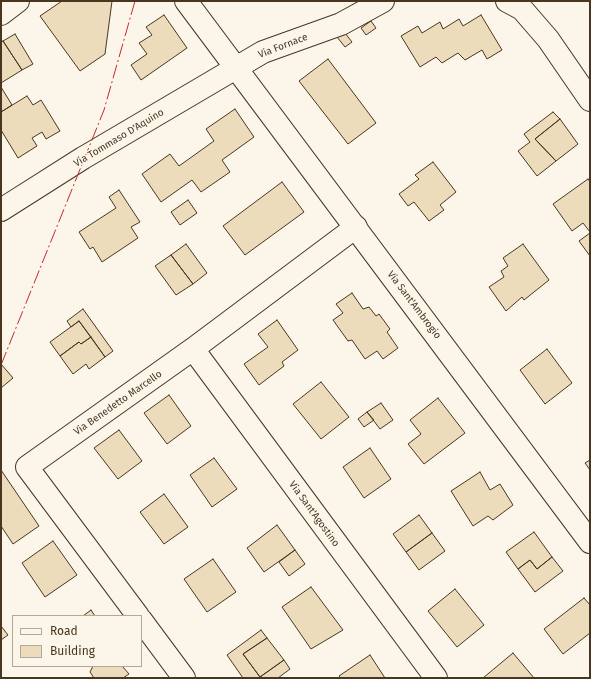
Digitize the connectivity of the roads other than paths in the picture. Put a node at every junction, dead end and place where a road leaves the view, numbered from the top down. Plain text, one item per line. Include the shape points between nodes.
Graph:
1 (18, 1) edge
2 (186, 1) edge
3 (383, 1) edge
4 (508, 1) edge
5 (1, 14) edge
6 (238, 67) junction
7 (590, 100) edge
8 (1, 210) edge
9 (356, 227) junction
10 (193, 349) junction
11 (590, 542) edge
12 (137, 615) edge
13 (142, 621) edge
14 (184, 678) edge
15 (436, 678) edge

1 - 5 street
2 - 6 street
3 - 6 street, Via Fornace via 341,24 264,52
4 - 7 street via 522,9 548,39
6 - 8 street, Via Tommaso D'Aquino
6 - 9 street, Via Sant'Ambrogio
9 - 10 street, Via Benedetto Marcello
9 - 11 street, Via Sant'Ambrogio
10 - 12 street, Via Benedetto Marcello via 27,467
10 - 15 street, Via Sant'Agostino
13 - 14 street

